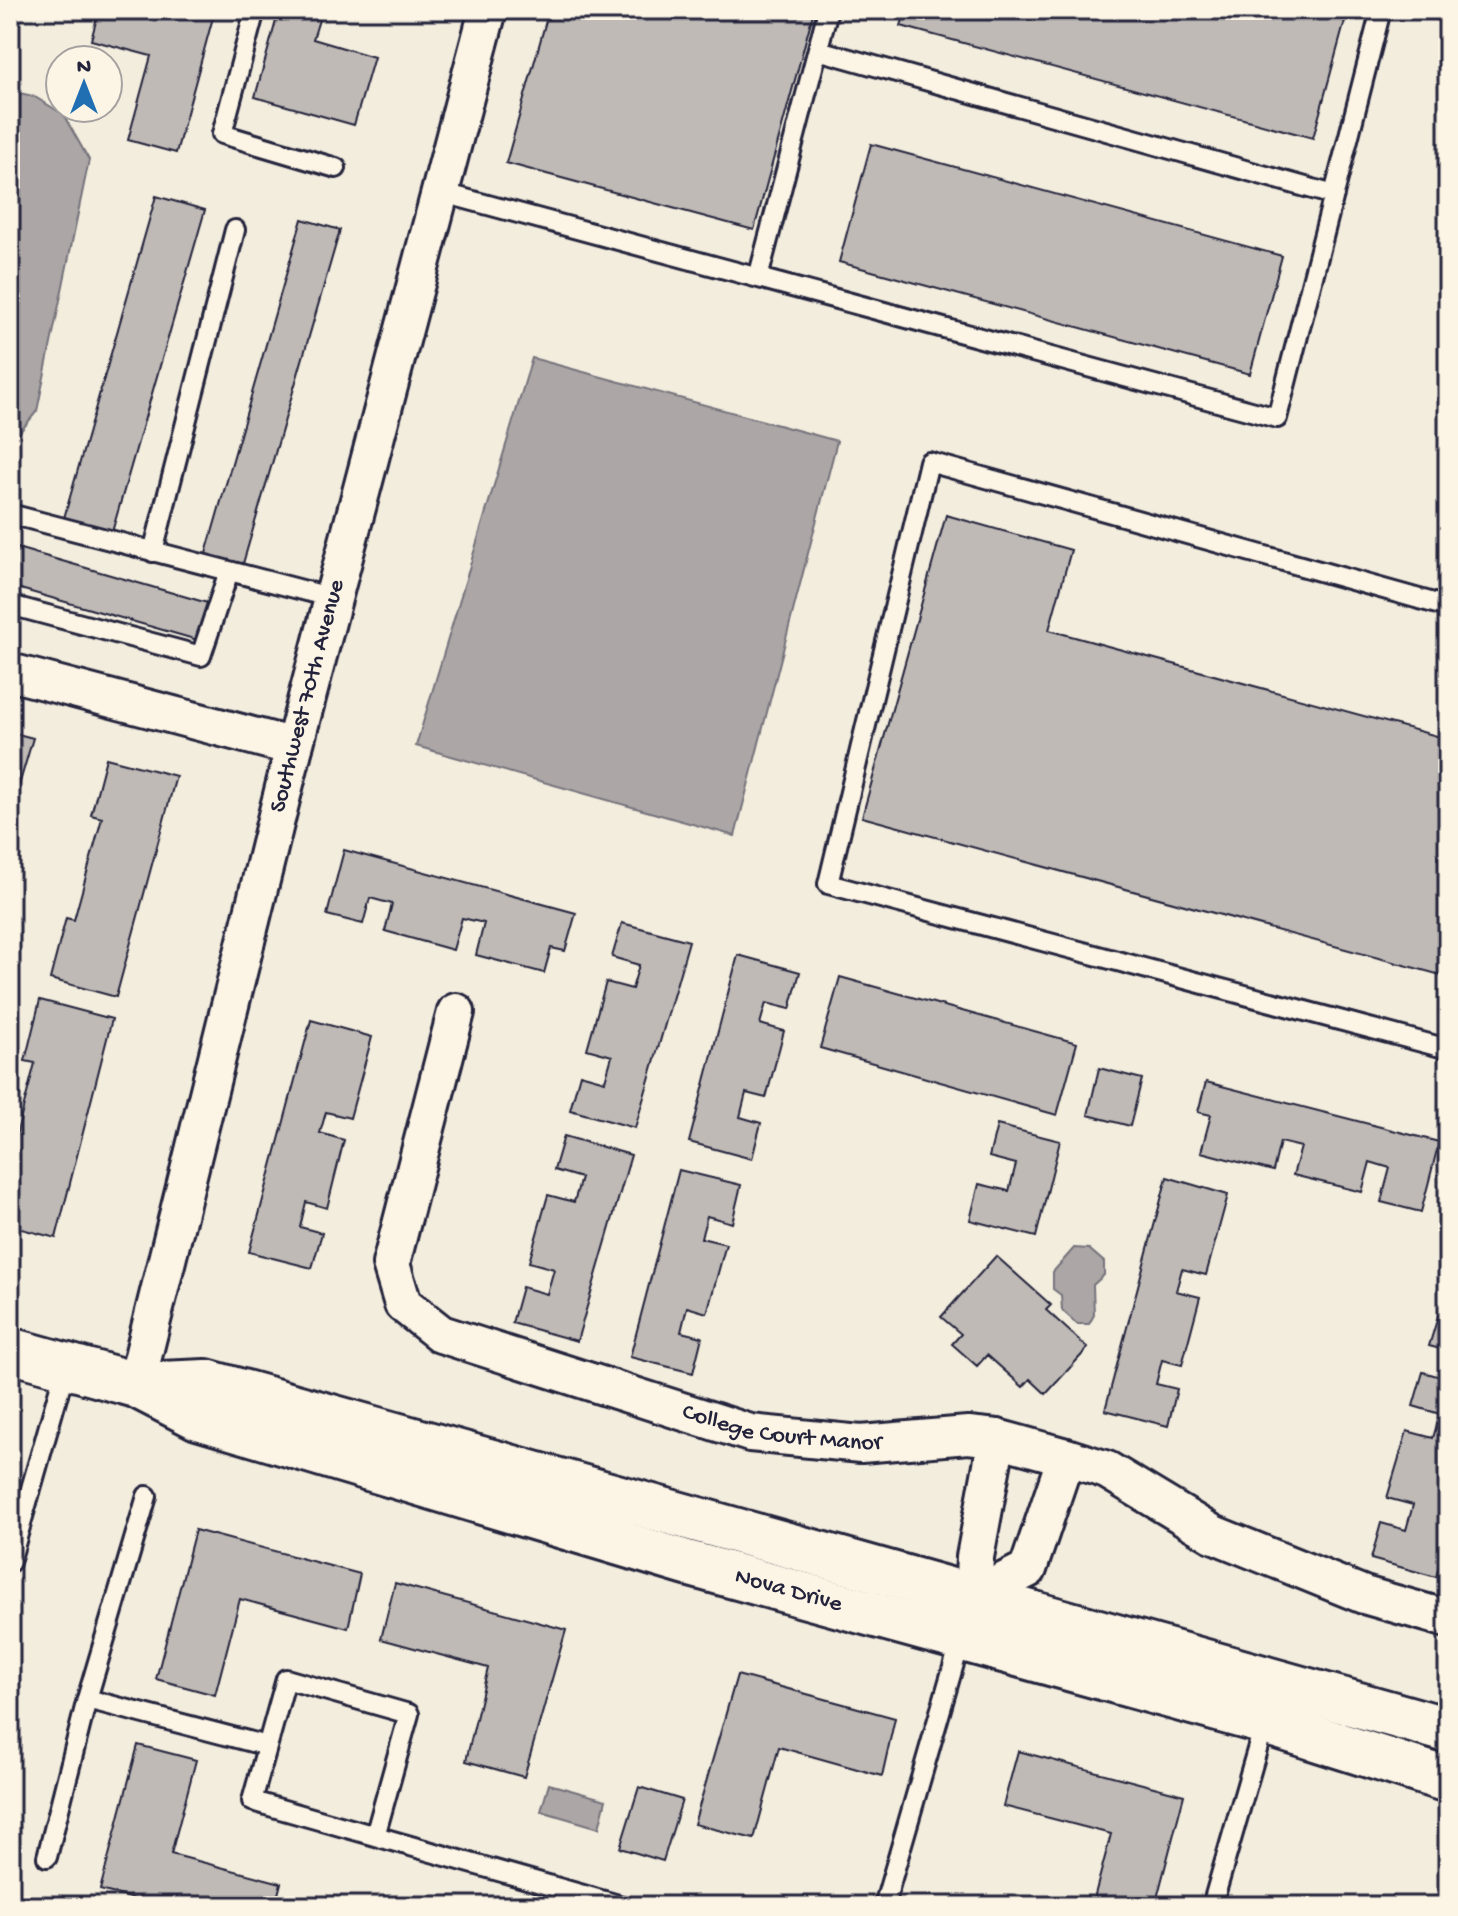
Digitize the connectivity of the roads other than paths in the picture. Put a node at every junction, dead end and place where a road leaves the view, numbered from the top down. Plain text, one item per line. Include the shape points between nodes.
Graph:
1 (255, 10) edge
2 (488, 10) edge
3 (828, 10) edge
4 (1381, 10) edge
5 (818, 50) junction
6 (336, 168) dead end
7 (440, 192) junction
8 (1334, 195) junction
9 (235, 230) dead end
10 (758, 278) junction
11 (10, 514) edge
12 (153, 552) junction
13 (229, 571) junction
14 (333, 598) junction
15 (10, 605) edge
16 (1448, 607) edge
17 (10, 672) edge
18 (294, 747) junction
19 (456, 1012) dead end
20 (1448, 1049) edge
21 (10, 1350) edge
22 (66, 1366) junction
23 (136, 1385) junction
24 (997, 1438) junction
25 (1066, 1457) junction
26 (147, 1496) dead end
27 (10, 1562) edge
28 (967, 1618) junction
29 (1448, 1619) edge
30 (87, 1699) junction
31 (1265, 1722) junction
32 (1448, 1730) edge
33 (267, 1746) junction
34 (1448, 1780) edge
35 (375, 1836) junction
36 (47, 1857) dead end
37 (622, 1906) edge
38 (884, 1906) edge
39 (1212, 1906) edge

1 - 6 lane via 222,134
2 - 7 street, Southwest 70th Avenue
3 - 5 lane
4 - 8 lane
5 - 8 lane
5 - 10 lane
7 - 10 lane
7 - 14 street, Southwest 70th Avenue
8 - 10 lane via 1277,418
9 - 12 lane
11 - 12 lane
12 - 13 lane
13 - 14 lane
13 - 15 lane via 201,656
14 - 18 street, Southwest 70th Avenue
16 - 20 lane via 929,462 828,884
17 - 18 street
18 - 23 street, Southwest 70th Avenue
19 - 24 street, College Court Manor via 391,1264 403,1304 441,1334 750,1433 861,1444 968,1435
21 - 22 street, Nova Drive
22 - 23 street, Nova Drive
22 - 27 lane
23 - 28 street, Nova Drive via 198,1417 687,1563
24 - 25 street, College Court Manor
24 - 28 street
25 - 28 street via 1028,1569
25 - 29 street, College Court Manor via 1107,1470 1213,1534 1364,1595
26 - 30 lane
28 - 31 street, Nova Drive
28 - 32 street, Nova Drive
28 - 38 lane
30 - 33 lane
30 - 36 lane
31 - 34 street, Nova Drive
31 - 39 lane
33 - 35 lane via 252,1801
33 - 35 lane via 286,1679 409,1714
35 - 37 lane

